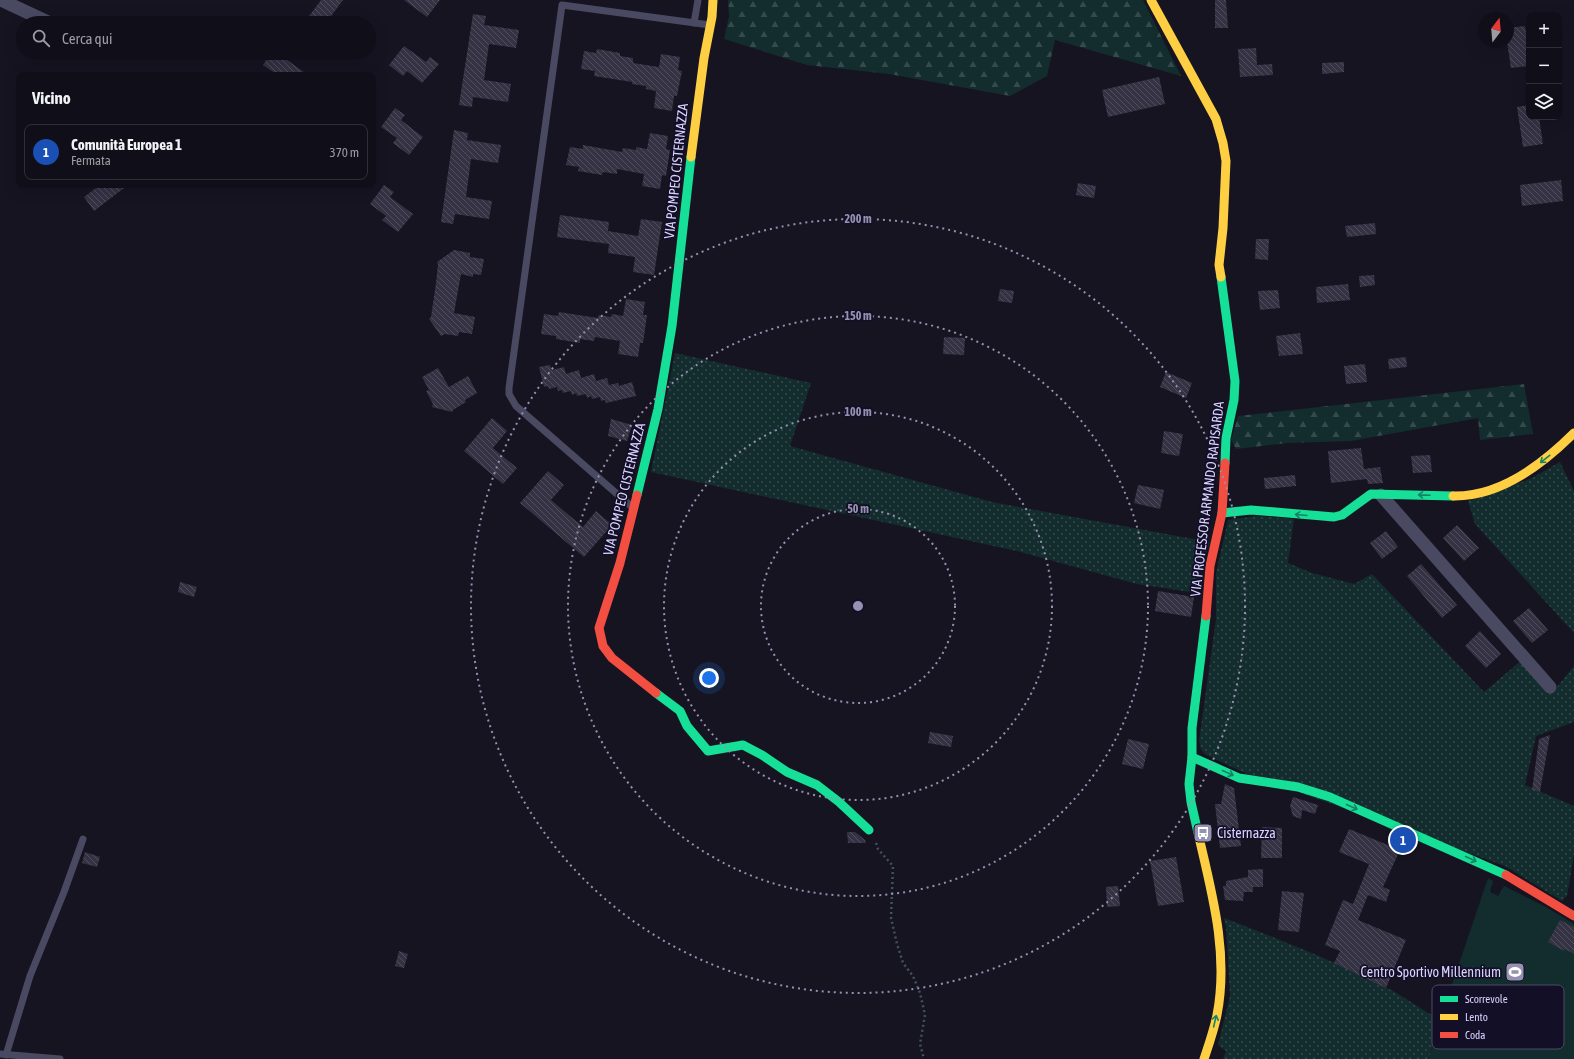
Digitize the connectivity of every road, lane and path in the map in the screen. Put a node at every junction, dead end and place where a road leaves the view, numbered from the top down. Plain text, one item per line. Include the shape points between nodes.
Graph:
1 (1, 0) edge
2 (698, 0) edge
3 (713, 0) edge
4 (1151, 0) edge
5 (562, 3) edge
6 (35, 16) edge
7 (694, 23) junction
8 (710, 25) junction
9 (1574, 433) edge
10 (1381, 495) junction
11 (634, 509) junction
12 (1222, 513) junction
13 (1550, 687) dead end
14 (1192, 756) junction
15 (869, 830) joint
16 (83, 839) dead end
17 (1574, 916) edge
18 (3, 1054) edge
19 (60, 1058) edge
20 (924, 1059) edge
21 (1204, 1059) edge

1 - 6 street
2 - 7 lane
3 - 8 street, VIA POMPEO CISTERNAZZA
4 - 12 street, VIA PROFESSOR ARMANDO RAPISARDA via 1216,119 1226,161 1219,265 1235,381 1226,438
5 - 7 lane
5 - 11 lane via 509,394 516,406
7 - 8 lane
8 - 11 street, VIA POMPEO CISTERNAZZA via 689,172 672,326 658,409
9 -> 10 street via 1556,451 1522,476 1485,491 1465,496
10 -> 12 street via 1371,494 1342,515 1334,517 1251,510
10 - 13 street
11 - 15 street, VIA POMPEO CISTERNAZZA via 617,575 599,628 603,646 612,658 680,711 688,726 708,751 742,745 786,772 817,785
12 - 14 street, VIA PROFESSOR ARMANDO RAPISARDA via 1210,566 1192,728
14 -> 17 street via 1240,778 1298,787 1330,797 1502,873
21 -> 14 street, VIA PROFESSOR ARMANDO RAPISARDA via 1219,1000 1220,980 1217,916 1191,802 1189,784
15 - 20 path via 878,849 893,866 891,918 903,963 920,993 925,1015 920,1044
16 - 18 lane
18 - 19 lane

